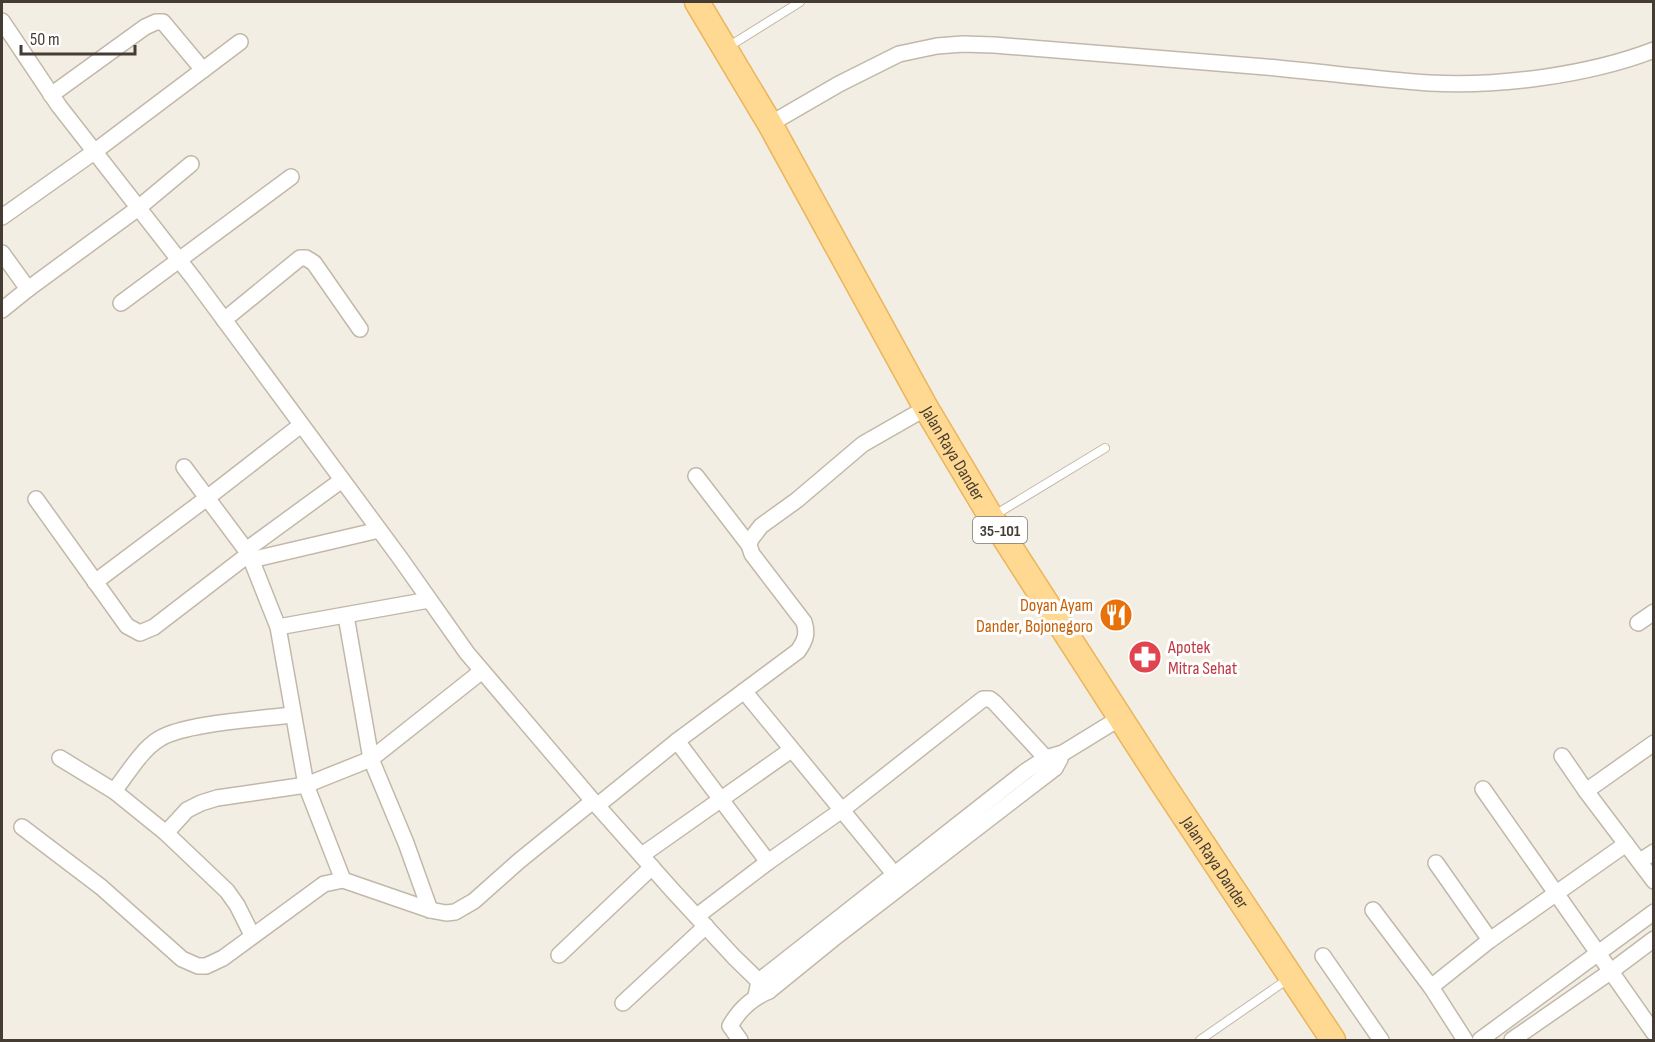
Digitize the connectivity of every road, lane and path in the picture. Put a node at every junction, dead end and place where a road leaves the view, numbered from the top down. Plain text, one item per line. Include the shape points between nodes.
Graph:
1 (697, 2) edge
2 (800, 2) edge
3 (2, 21) edge
4 (240, 42) dead end
5 (725, 49) junction
6 (1653, 50) edge
7 (203, 70) junction
8 (51, 95) junction
9 (770, 124) junction
10 (94, 152) junction
11 (191, 164) dead end
12 (291, 177) dead end
13 (138, 209) junction
14 (2, 217) edge
15 (2, 253) edge
16 (178, 262) junction
17 (28, 289) junction
18 (121, 303) dead end
19 (2, 310) edge
20 (224, 320) junction
21 (360, 329) dead end
22 (926, 408) junction
23 (301, 425) junction
24 (1105, 448) dead end
25 (184, 467) dead end
26 (696, 476) dead end
27 (342, 480) junction
28 (207, 498) junction
29 (36, 499) dead end
30 (991, 517) junction
31 (380, 530) junction
32 (749, 545) junction
33 (249, 554) junction
34 (95, 582) junction
35 (429, 600) junction
36 (1653, 612) edge
37 (346, 616) junction
38 (1638, 623) dead end
39 (278, 627) junction
40 (482, 670) junction
41 (744, 691) junction
42 (292, 715) junction
43 (1120, 718) junction
44 (677, 741) junction
45 (1653, 743) edge
46 (791, 750) junction
47 (1562, 756) dead end
48 (60, 758) dead end
49 (371, 759) junction
50 (1050, 763) junction
51 (306, 785) junction
52 (1483, 789) dead end
53 (1586, 790) junction
54 (114, 791) junction
55 (721, 799) junction
56 (596, 803) junction
57 (842, 810) junction
58 (22, 827) dead end
59 (166, 833) junction
60 (1626, 844) junction
61 (1653, 852) edge
62 (647, 861) junction
63 (1640, 861) junction
64 (768, 862) junction
65 (1436, 863) dead end
66 (898, 879) junction
67 (343, 880) junction
68 (1653, 881) edge
69 (1556, 895) junction
70 (430, 910) junction
71 (1373, 910) dead end
72 (1653, 912) edge
73 (701, 921) junction
74 (252, 935) junction
75 (1653, 939) edge
76 (1490, 940) junction
77 (559, 955) dead end
78 (1598, 955) junction
79 (1323, 956) dead end
80 (1610, 972) junction
81 (1292, 976) junction
82 (1431, 987) junction
83 (762, 990) junction
84 (623, 1003) dead end
85 (1653, 1033) edge
86 (740, 1041) edge
87 (1200, 1041) edge
88 (1333, 1041) edge
89 (1381, 1041) edge
90 (1465, 1041) edge
91 (1480, 1041) edge
92 (1512, 1041) edge

1 - 5 main road, Jalan Raya Dander / 35-101
2 - 5 lane
3 - 8 street
4 - 7 street
5 - 9 main road, Jalan Raya Dander / 35-101
6 - 9 street via 1574,72 1499,81 1430,83 994,45 946,46 916,49 890,58
7 - 8 street via 170,29 163,22 156,22
7 - 10 street
8 - 10 street
9 - 22 main road, Jalan Raya Dander / 35-101
10 - 13 street
10 - 14 street
11 - 13 street
12 - 16 street
13 - 16 street
13 - 17 street
15 - 17 street
16 - 18 street
16 - 20 street
17 - 19 street
20 - 21 street via 300,258 306,258 314,262
20 - 23 street
22 - 30 main road, Jalan Raya Dander / 35-101
22 - 32 street via 851,453 760,526
23 - 27 street
23 - 28 street
24 - 30 lane
25 - 28 street
26 - 32 street
27 - 31 street
27 - 33 street
28 - 33 street
28 - 34 street
29 - 34 street
30 - 43 main road, Jalan Raya Dander / 35-101
31 - 33 street
31 - 35 street
32 - 41 street via 799,614 806,637 798,651
33 - 34 street via 154,627 140,633 127,626
33 - 39 street
35 - 37 street
35 - 40 street
36 - 38 street
37 - 39 street
37 - 49 street
39 - 42 street
40 - 49 street
40 - 56 street
41 - 44 street
41 - 46 street
42 - 51 street
42 - 54 street via 166,735 143,755
43 - 50 street
43 - 81 main road, Jalan Raya Dander / 35-101
44 - 55 street
44 - 56 street
45 - 53 street
46 - 55 street
46 - 57 street
47 - 53 street
48 - 54 street
49 - 51 street
49 - 70 street
50 - 57 street via 995,703 983,699
50 - 66 street
51 - 59 street via 201,802 187,810
51 - 67 street
52 - 69 street
53 - 60 street
54 - 59 street
55 - 62 street
55 - 64 street
56 - 62 street
56 - 70 street via 465,907 446,913
57 - 64 street
57 - 66 street
58 - 74 street via 93,881 190,964 206,966 216,962
59 - 74 street via 227,891
60 - 63 street
60 - 69 street
61 - 63 street
62 - 73 street
62 - 77 street
63 - 68 street
64 - 73 street
65 - 76 street
66 - 83 street
67 - 70 street
67 - 74 street via 314,890
69 - 76 street
69 - 78 street
71 - 82 street
72 - 78 street
73 - 83 street
73 - 84 street
75 - 80 street
76 - 82 street
78 - 80 street
78 - 91 street
79 - 89 street
80 - 85 street
80 - 92 street
81 - 87 lane
81 - 88 main road, Jalan Raya Dander / 35-101
82 - 90 street
83 - 86 street via 730,1026

